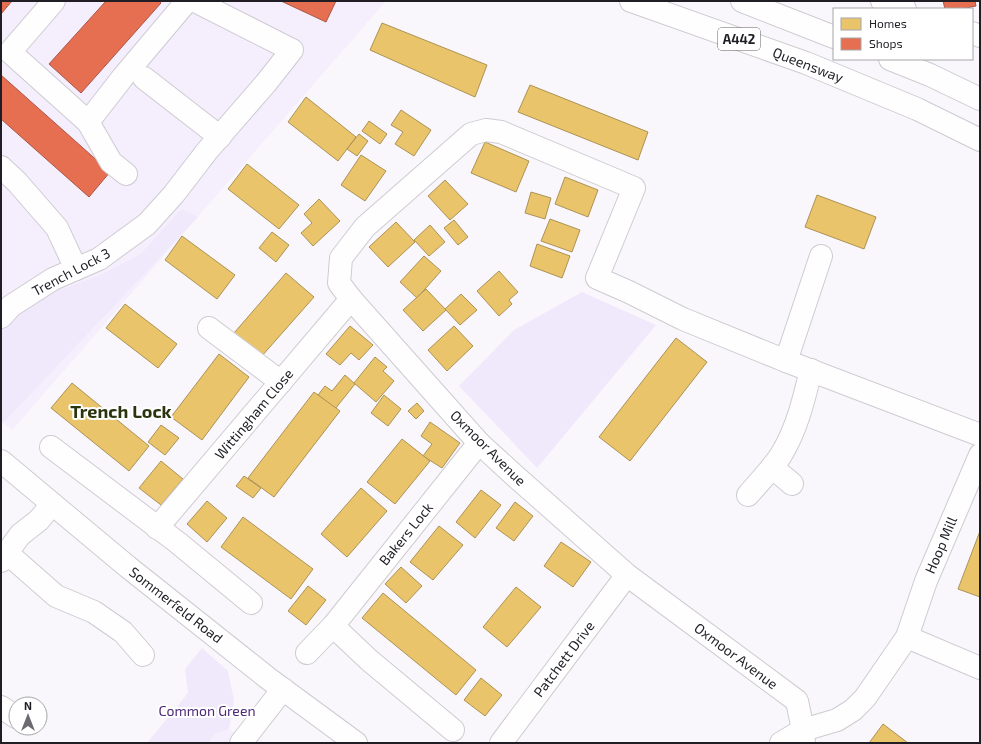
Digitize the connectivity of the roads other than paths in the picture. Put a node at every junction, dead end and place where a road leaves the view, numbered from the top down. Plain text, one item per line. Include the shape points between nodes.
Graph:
1 (54, 1) edge
2 (187, 1) edge
3 (195, 1) edge
4 (631, 1) edge
5 (742, 1) edge
6 (882, 1) edge
7 (901, 8) edge
8 (833, 37) edge
9 (892, 60) edge
10 (144, 78) dead end
11 (980, 99) edge
12 (88, 122) junction
13 (220, 137) junction
14 (980, 140) edge
15 (1, 167) edge
16 (126, 174) dead end
17 (821, 256) dead end
18 (76, 269) junction
19 (351, 299) junction
20 (1, 317) edge
21 (209, 328) dead end
22 (786, 361) junction
23 (811, 370) junction
24 (281, 382) junction
25 (980, 435) edge
26 (479, 443) junction
27 (51, 447) dead end
28 (980, 455) edge
29 (1, 461) edge
30 (772, 467) junction
31 (792, 484) dead end
32 (748, 495) dead end
33 (52, 504) junction
34 (150, 522) junction
35 (4, 557) edge
36 (627, 575) junction
37 (251, 603) dead end
38 (333, 626) junction
39 (907, 636) junction
40 (307, 654) dead end
41 (143, 655) dead end
42 (980, 668) edge
43 (283, 689) junction
44 (453, 730) dead end
45 (803, 736) edge
46 (241, 743) edge
47 (356, 743) edge
48 (501, 743) edge
49 (781, 743) edge

1 - 12 main road via 10,52
2 - 12 main road
3 - 13 main road, Trench Lock 3 via 292,50
4 - 14 main road, Queensway / A442 via 806,63 917,109
5 - 8 main road, A442
6 - 7 main road
9 - 11 main road
10 - 13 main road
12 - 16 main road via 112,162
13 - 18 main road, Trench Lock 3 via 147,224 99,259
15 - 18 main road via 57,228
17 - 22 main road
18 - 20 main road, Trench Lock 3 via 53,279 11,306
19 - 22 main road, Oxmoor Avenue via 339,283 341,258 365,227 471,134 486,130 501,132 634,188 597,278 683,319
19 - 24 main road, Wittingham Close
19 - 26 main road, Oxmoor Avenue
21 - 24 main road
22 - 23 main road
23 - 25 main road
23 - 30 main road via 789,440
24 - 34 main road, Wittingham Close
26 - 36 main road, Oxmoor Avenue
26 - 38 main road, Bakers Lock
27 - 34 main road
28 - 39 main road, Hoop Mill via 926,581
29 - 33 main road, Sommerfeld Road
30 - 31 main road
30 - 32 main road
33 - 35 main road via 39,520 20,535
33 - 43 main road, Sommerfeld Road
34 - 37 main road
35 - 41 main road via 56,596 94,612 123,632
36 - 45 main road, Oxmoor Avenue via 796,701
36 - 48 main road, Patchett Drive
38 - 40 main road, Bakers Lock
38 - 44 main road via 369,660
39 - 42 main road
39 - 45 main road, Hoop Mill via 865,698 853,710
43 - 46 main road
43 - 47 main road, Sommerfeld Road
45 - 49 main road, Hoop Mill

